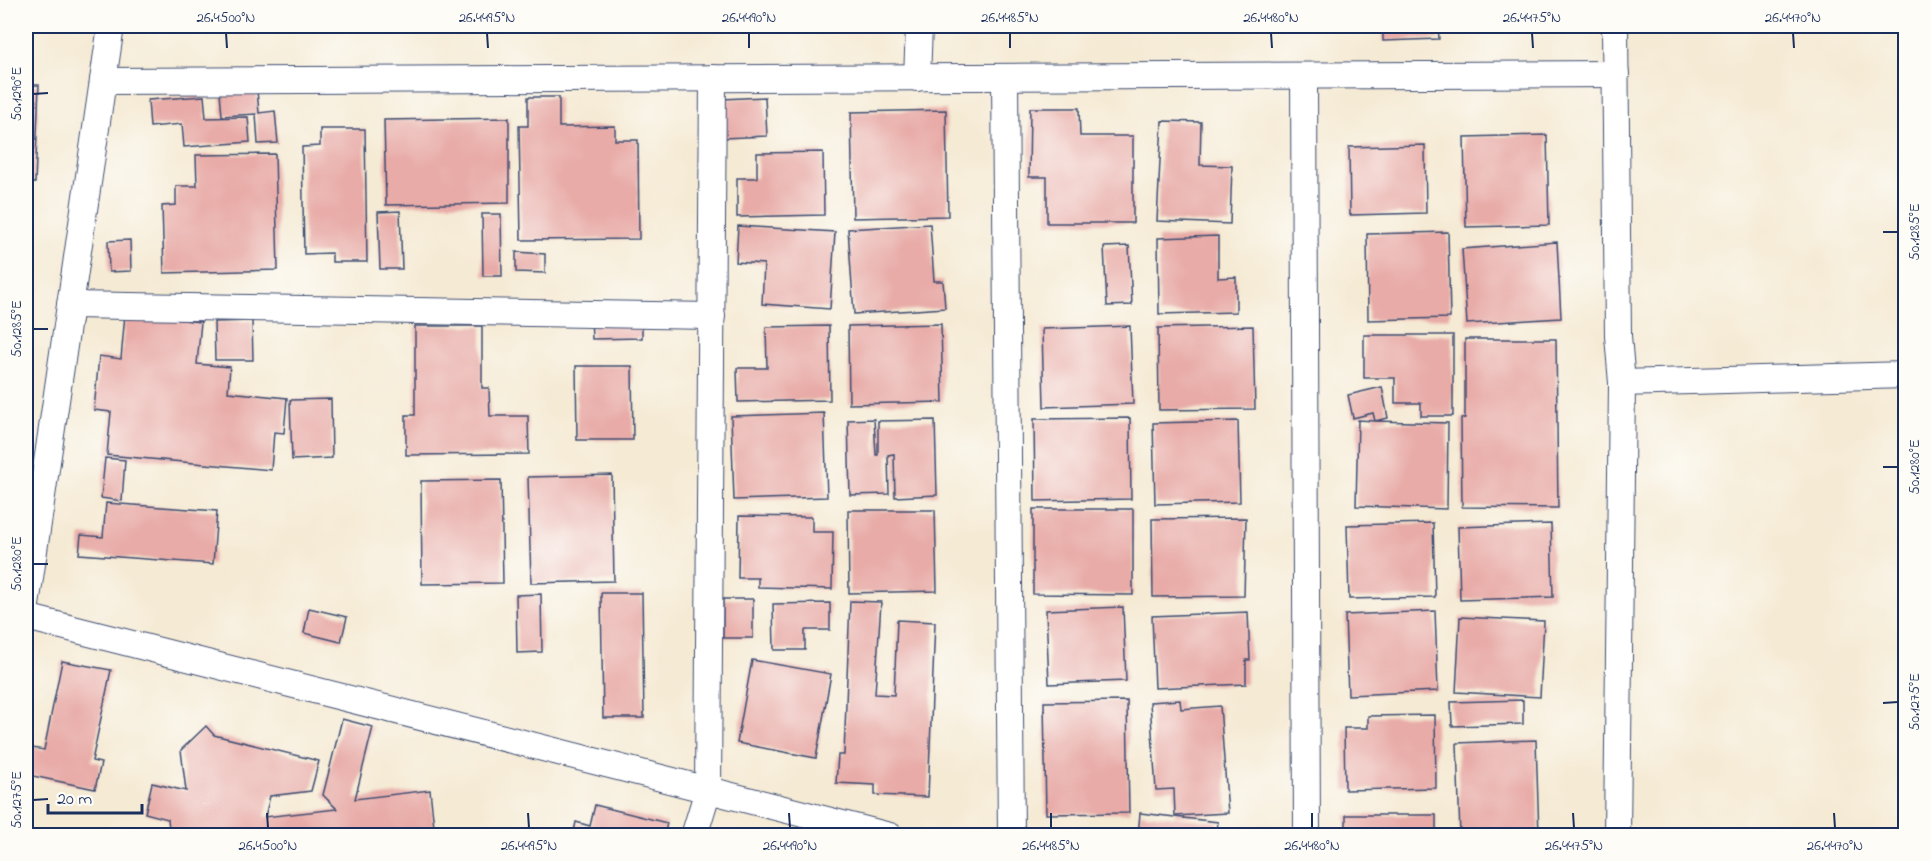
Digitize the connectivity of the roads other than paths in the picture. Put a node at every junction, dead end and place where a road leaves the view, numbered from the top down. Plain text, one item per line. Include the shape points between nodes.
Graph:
1 (111, 26) edge
2 (919, 26) edge
3 (1615, 26) edge
4 (1616, 74) junction
5 (1304, 76) junction
6 (1005, 77) junction
7 (713, 78) junction
8 (917, 78) junction
9 (103, 81) junction
10 (70, 305) junction
11 (712, 316) junction
12 (1905, 375) edge
13 (1622, 383) junction
14 (26, 605) edge
15 (26, 616) edge
16 (708, 789) junction
17 (694, 836) edge
18 (890, 836) edge
19 (1011, 836) edge
20 (1307, 836) edge
21 (1617, 836) edge

1 - 9 street
2 - 8 street
3 - 4 street
4 - 5 street
4 - 13 street via 1618,336
5 - 6 street
5 - 20 street
6 - 8 street
6 - 19 street
7 - 8 street
7 - 9 street
7 - 11 street
9 - 10 street
10 - 11 street
10 - 14 street
11 - 16 street
12 - 13 street
13 - 21 street
15 - 16 street
16 - 17 street
16 - 18 street

